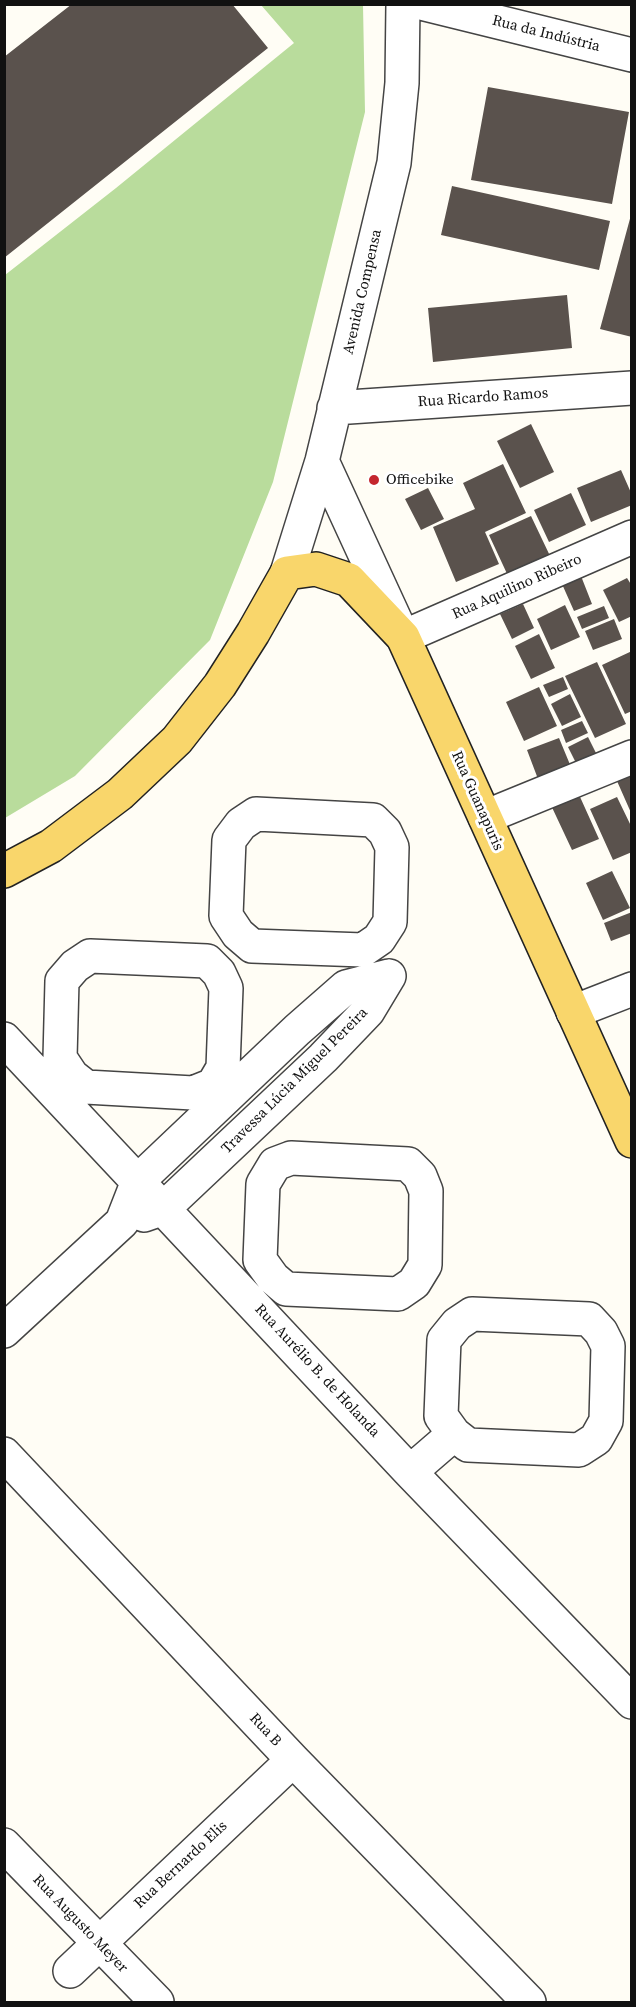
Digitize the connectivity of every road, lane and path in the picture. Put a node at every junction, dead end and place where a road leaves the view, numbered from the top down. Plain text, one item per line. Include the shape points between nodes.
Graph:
1 (403, 4) edge
2 (425, 4) edge
3 (631, 54) edge
4 (632, 388) edge
5 (334, 408) junction
6 (322, 460) junction
7 (632, 537) edge
8 (287, 573) junction
9 (403, 638) junction
10 (632, 757) edge
11 (485, 817) junction
12 (4, 871) edge
13 (390, 922) junction
14 (252, 946) junction
15 (219, 973) junction
16 (389, 976) junction
17 (632, 989) edge
18 (573, 1012) junction
19 (4, 1039) edge
20 (63, 1083) junction
21 (219, 1092) junction
22 (248, 1130) junction
23 (632, 1141) edge
24 (275, 1164) junction
25 (138, 1181) junction
26 (164, 1208) junction
27 (122, 1222) junction
28 (261, 1288) junction
29 (4, 1331) edge
30 (454, 1434) junction
31 (4, 1454) edge
32 (410, 1472) junction
33 (632, 1702) edge
34 (293, 1761) junction
35 (4, 1845) edge
36 (98, 1943) junction
37 (70, 1971) dead end
38 (157, 2002) edge
39 (529, 2002) edge

1 - 5 street, Avenida Compensa via 402,83 394,163
2 - 3 street, Rua da Indústria
4 - 5 street, Rua Ricardo Ramos
5 - 6 street, Avenida Compensa
6 - 8 street, Avenida Compensa
6 - 9 street, Rua Guanapuris
7 - 9 street, Rua Aquilino Ribeiro
8 - 9 main road via 316,569 349,580
8 - 12 main road, Avenida Compensa via 220,686 177,740 120,794 51,846
9 - 11 main road, Rua Guanapuris
10 - 11 street
11 - 18 main road, Rua Guanapuris
13 - 14 street via 379,939 363,950
13 - 14 street via 392,847 373,820 256,814 241,824 229,840 226,916
13 - 16 street
14 - 15 street
15 - 20 street via 207,961 90,956 75,966 62,981
15 - 21 street via 226,988
16 - 21 street, Travessa Lúcia Miguel Pereira via 346,987
16 - 22 street, Travessa Lúcia Miguel Pereira via 368,1011
17 - 18 street
18 - 23 main road, Rua Guanapuris
19 - 20 street, Rua Aurélio B. de Holanda
20 - 21 street via 193,1094
20 - 25 street, Rua Aurélio B. de Holanda
21 - 22 street
21 - 25 street, Travessa Lúcia Miguel Pereira
22 - 24 street
22 - 26 street, Travessa Lúcia Miguel Pereira
24 - 28 street via 263,1184
24 - 28 street via 291,1158 408,1164 420,1176 426,1191 425,1265 414,1283 398,1294
25 - 26 street, Rua Aurélio B. de Holanda
25 - 27 street, Travessa Lúcia Miguel Pereira
26 - 27 street, Travessa Lúcia Miguel Pereira
26 - 28 street, Rua Aurélio B. de Holanda
27 - 29 street, Travessa Lúcia Miguel Pereira
28 - 32 street, Rua Aurélio B. de Holanda
30 - 30 street via 468,1445 579,1450 596,1439 606,1421 608,1346 601,1332 589,1319 472,1314 444,1340 441,1416
30 - 32 street
31 - 34 street, Rua B
32 - 33 street, Rua Aurélio B. de Holanda
34 - 36 street, Rua Bernardo Elis
34 - 39 street, Rua B
35 - 36 street, Rua Augusto Meyer
36 - 37 street, Rua Bernardo Elis
36 - 38 street, Rua Augusto Meyer

